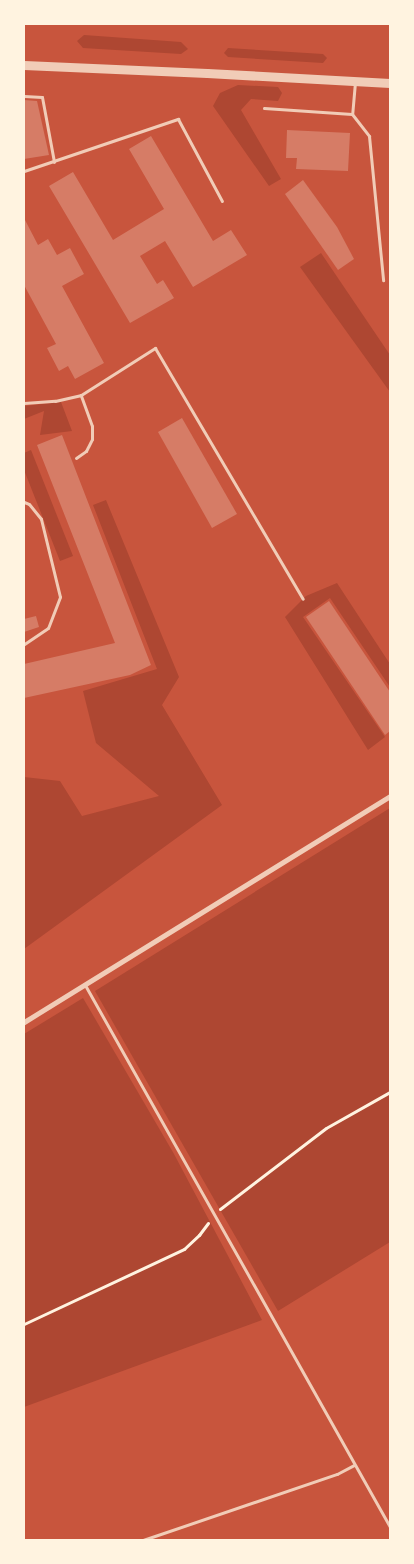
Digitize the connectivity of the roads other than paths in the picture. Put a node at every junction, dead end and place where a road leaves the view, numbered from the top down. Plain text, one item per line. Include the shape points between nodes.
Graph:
1 (24, 66) edge
2 (355, 81) junction
3 (390, 83) edge
4 (24, 96) edge
5 (264, 108) dead end
6 (352, 114) junction
7 (54, 162) junction
8 (24, 171) edge
9 (222, 201) dead end
10 (383, 280) dead end
11 (81, 395) junction
12 (24, 403) edge
13 (76, 458) dead end
14 (24, 502) edge
15 (303, 599) dead end
16 (24, 644) edge
17 (390, 796) edge
18 (85, 985) junction
19 (24, 1022) edge
20 (354, 1465) junction
21 (390, 1527) edge
22 (143, 1540) edge

1 - 2 street
2 - 3 street
2 - 6 lane
4 - 7 lane via 42,97
5 - 6 lane
6 - 10 lane via 369,136
7 - 8 lane
7 - 9 lane via 178,119
11 - 12 lane
11 - 13 lane via 92,426 92,439 86,451
11 - 15 lane via 155,348
14 - 16 lane via 41,519 60,597 48,628
17 - 18 street
18 - 19 street
18 - 20 lane
20 - 21 lane
20 - 22 lane via 337,1474

